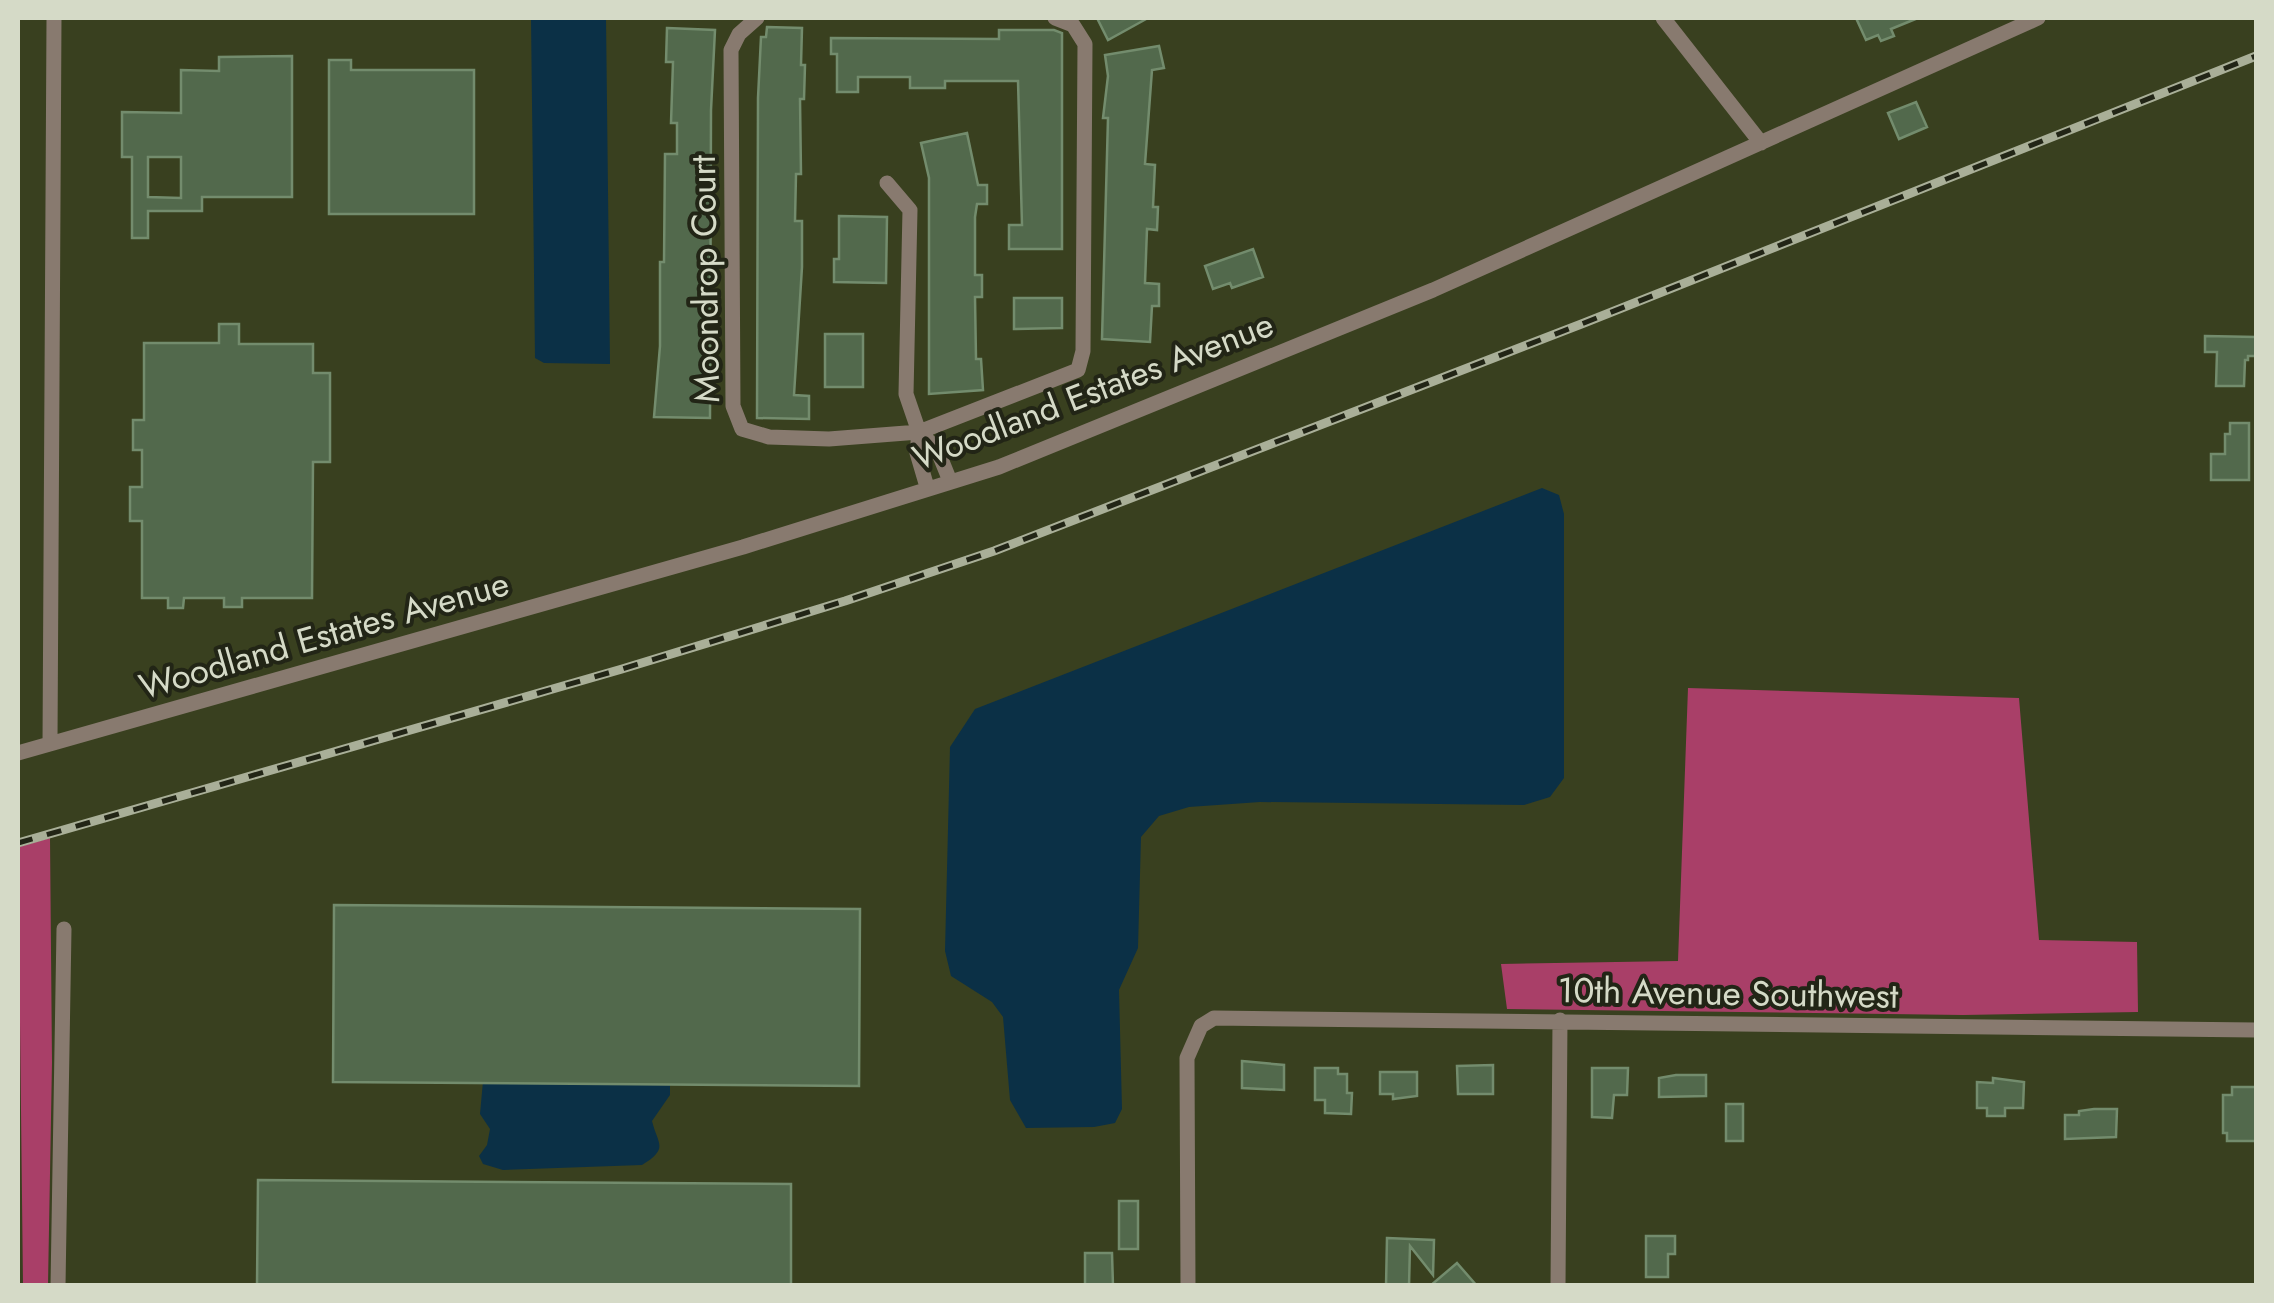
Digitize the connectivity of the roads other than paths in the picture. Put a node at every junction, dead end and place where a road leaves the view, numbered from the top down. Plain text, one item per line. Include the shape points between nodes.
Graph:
1 (54, 18) edge
2 (757, 18) edge
3 (1055, 18) edge
4 (1663, 18) edge
5 (2038, 18) edge
6 (1761, 143) junction
7 (887, 183) dead end
8 (919, 432) junction
9 (950, 481) junction
10 (927, 488) junction
11 (50, 744) junction
12 (18, 754) edge
13 (64, 929) dead end
14 (1560, 1020) junction
15 (2256, 1030) edge
16 (58, 1286) edge
17 (1188, 1286) edge
18 (1558, 1286) edge

1 - 11 street
2 - 8 street, Moondrop Court via 731,50 733,406 742,429 829,440
3 - 8 street, Moondrop Court via 1074,25 1085,44 1078,370
4 - 6 street
5 - 6 street, Woodland Estates Avenue
6 - 9 street, Woodland Estates Avenue via 1433,290 999,467
7 - 8 street via 910,210 906,394
8 - 9 street via 937,449
8 - 10 street
9 - 10 street, Woodland Estates Avenue
10 - 11 street, Woodland Estates Avenue
11 - 12 street, Woodland Estates Avenue
13 - 16 street
14 - 15 street, 10th Avenue Southwest
14 - 17 street, 10th Avenue Southwest via 1214,1018 1201,1026 1186,1058
14 - 18 street

